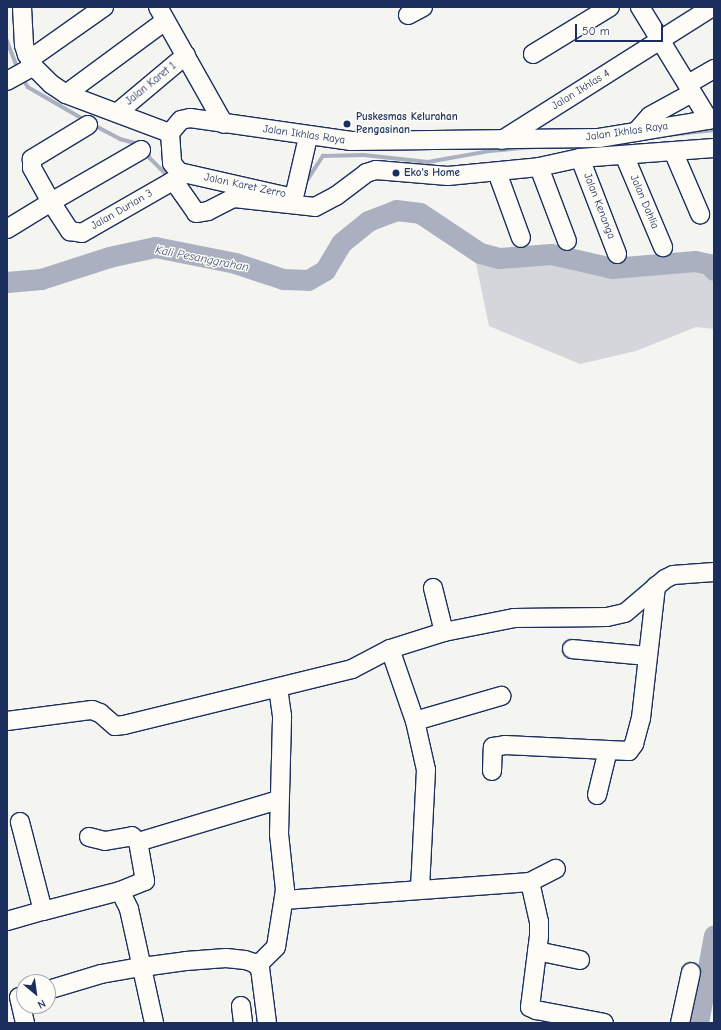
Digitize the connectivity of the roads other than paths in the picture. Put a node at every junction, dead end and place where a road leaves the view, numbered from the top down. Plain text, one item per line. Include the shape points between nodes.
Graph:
1 (22, 7) edge
2 (104, 7) edge
3 (610, 7) edge
4 (640, 7) edge
5 (712, 7) edge
6 (162, 14) edge
7 (660, 40) junction
8 (533, 54) dead end
9 (186, 55) junction
10 (30, 64) junction
11 (714, 69) edge
12 (7, 81) edge
13 (690, 89) junction
14 (66, 94) junction
15 (116, 113) junction
16 (711, 119) edge
17 (224, 124) junction
18 (88, 125) dead end
19 (636, 132) junction
20 (170, 133) junction
21 (308, 137) junction
22 (501, 140) junction
23 (714, 148) edge
24 (141, 150) dead end
25 (673, 150) junction
26 (625, 157) junction
27 (580, 158) junction
28 (539, 167) junction
29 (497, 172) junction
30 (51, 202) junction
31 (700, 214) dead end
32 (7, 229) edge
33 (522, 238) dead end
34 (567, 241) dead end
35 (663, 247) dead end
36 (617, 254) dead end
37 (714, 572) edge
38 (656, 586) junction
39 (433, 588) dead end
40 (444, 632) junction
41 (390, 648) junction
42 (572, 648) dead end
43 (646, 656) junction
44 (278, 688) junction
45 (501, 696) dead end
46 (7, 721) edge
47 (416, 721) junction
48 (608, 750) junction
49 (492, 771) dead end
50 (598, 795) dead end
51 (278, 800) junction
52 (20, 822) dead end
53 (89, 837) dead end
54 (138, 842) junction
55 (556, 869) dead end
56 (530, 882) junction
57 (420, 890) junction
58 (120, 891) junction
59 (284, 900) junction
60 (43, 911) junction
61 (7, 921) edge
62 (537, 951) junction
63 (580, 960) dead end
64 (142, 967) junction
65 (259, 967) junction
66 (691, 972) dead end
67 (56, 988) edge
68 (580, 1020) edge
69 (154, 1023) edge
70 (267, 1023) edge
71 (604, 1023) edge
72 (680, 1023) edge

1 - 10 street via 24,45
2 - 10 street
3 - 8 street
4 - 7 street, Jalan Ikhlas Raya
5 - 7 street, Jalan Ikhlas 4
6 - 9 street
6 - 14 street
7 - 13 street, Jalan Ikhlas Raya
7 - 22 street, Jalan Ikhlas 4
9 - 15 street, Jalan Karet 1
9 - 17 street
10 - 12 street
10 - 14 street
11 - 13 street
13 - 16 street, Jalan Ikhlas Raya
13 - 19 street via 650,116
14 - 15 street
15 - 20 street
16 - 19 street, Jalan Ikhlas Raya
17 - 20 street, Jalan Ikhlas Raya via 190,118 181,120
17 - 21 street, Jalan Ikhlas Raya
18 - 30 street via 32,159 32,168
19 - 22 street, Jalan Ikhlas Raya via 600,138
20 - 21 street, Jalan Karet Zerro via 172,163 179,172 289,197 295,193
21 - 22 street, Jalan Ikhlas Raya via 351,141
23 - 25 street
24 - 30 street
25 - 26 street
25 - 31 street
26 - 27 street
26 - 35 street, Jalan Dahlia
27 - 28 street
27 - 36 street, Jalan Kenanga
28 - 29 street
28 - 34 street
29 - 30 street, Jalan Durian 3 via 448,176 385,170 366,173 336,196 315,207 234,198 200,213 193,210 179,188 171,182 82,234 75,233
29 - 33 street
30 - 32 street
37 - 38 street via 682,573 665,579
38 - 40 street via 625,613 607,617 514,618
38 - 43 street
39 - 40 street
40 - 41 street
41 - 44 street via 352,669
41 - 47 street
42 - 43 street
43 - 48 street via 641,718 634,744 629,751
44 - 46 street via 124,725 115,726 100,712 92,710
44 - 51 street via 282,716
45 - 47 street
47 - 57 street via 426,784
48 - 49 street via 522,745 493,747
48 - 50 street
51 - 54 street
51 - 59 street
52 - 60 street
53 - 54 street via 105,840 132,836
54 - 58 street via 145,881
55 - 56 street
56 - 57 street via 470,884
56 - 62 street via 539,922
57 - 59 street
58 - 60 street
58 - 64 street via 129,909
59 - 65 street via 276,947
60 - 61 street
62 - 63 street
62 - 68 street via 530,1007
64 - 65 street via 226,958 245,960
64 - 67 street via 101,974
64 - 69 street
65 - 70 street
66 - 72 street
68 - 71 street

